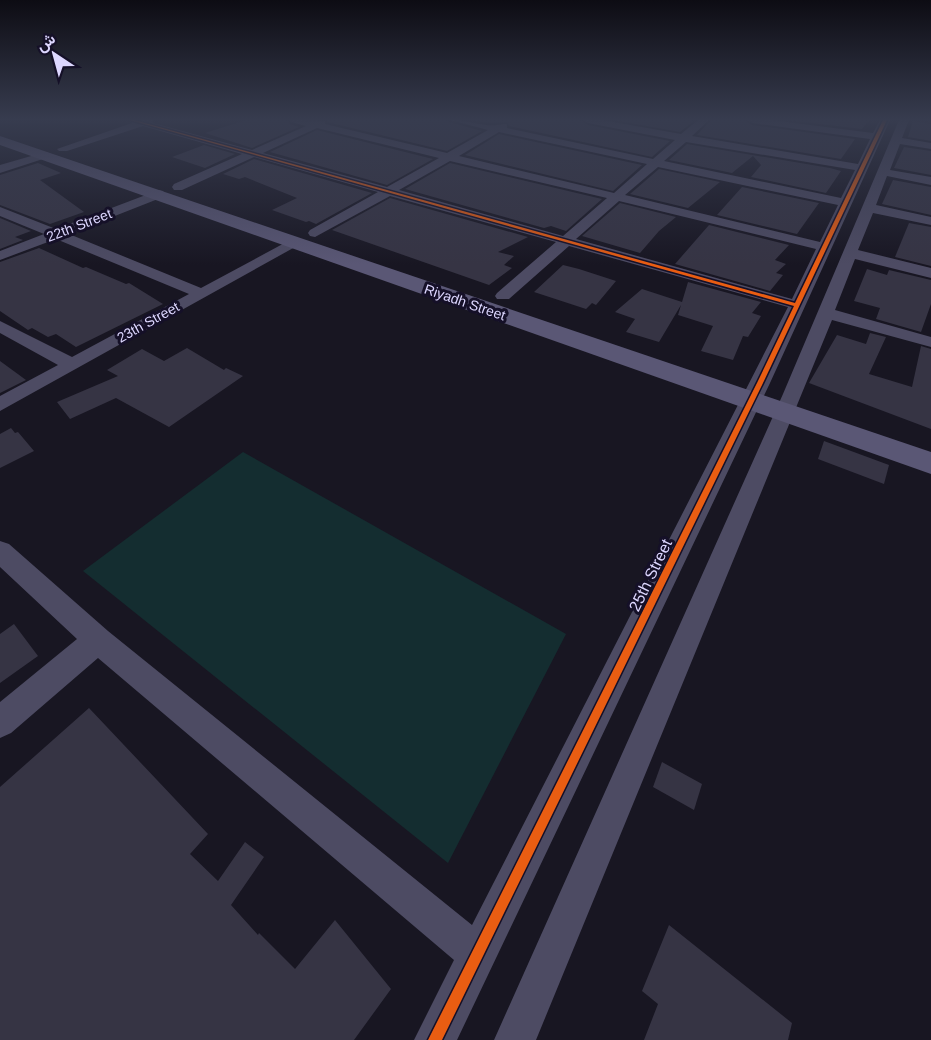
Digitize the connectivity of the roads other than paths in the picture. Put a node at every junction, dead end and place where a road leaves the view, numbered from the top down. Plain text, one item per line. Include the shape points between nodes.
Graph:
1 (85, 169) edge
2 (122, 169) edge
3 (219, 169) edge
4 (309, 169) edge
5 (425, 169) edge
6 (499, 169) edge
7 (646, 169) edge
8 (684, 169) edge
9 (864, 169) edge
10 (873, 170) junction
11 (931, 181) edge
12 (178, 187) junction
13 (387, 190) junction
14 (159, 194) junction
15 (614, 196) junction
16 (857, 206) junction
17 (0, 211) edge
18 (931, 221) edge
19 (56, 234) junction
20 (306, 238) junction
21 (567, 240) junction
22 (825, 247) junction
23 (851, 253) junction
24 (0, 256) edge
25 (931, 273) edge
26 (200, 293) junction
27 (503, 296) junction
28 (798, 305) junction
29 (826, 313) junction
30 (0, 326) edge
31 (931, 342) edge
32 (72, 365) junction
33 (755, 392) junction
34 (789, 403) junction
35 (0, 404) edge
36 (931, 440) edge
37 (931, 463) edge
38 (0, 551) edge
39 (98, 640) junction
40 (0, 722) edge
41 (477, 954) junction
42 (435, 1040) edge
43 (515, 1040) edge

1 - 14 main road, Riyadh Street
2 - 12 main road, Riyadh Street
3 - 12 street
4 - 13 street
5 - 13 street, 23th Street
6 - 15 street
7 - 15 street
8 - 16 street
9 - 10 street
10 - 11 street
10 - 16 street, 25th Street
12 - 20 main road, Riyadh Street
13 - 20 street, 23th Street
13 - 21 street
14 - 19 street, 22th Street
14 - 20 main road, Riyadh Street
15 - 21 street
15 - 22 street
16 - 18 street
16 - 22 street, 25th Street
16 - 23 street, 25th Street
17 - 19 street
19 - 24 street, 22th Street
19 - 26 street
20 - 26 street, 23th Street
20 - 27 main road, Riyadh Street
20 - 33 main road, Riyadh Street
21 - 27 street
21 - 28 street
22 - 28 street, 25th Street
23 - 25 street
23 - 29 street, 25th Street
26 - 32 street, 23th Street
27 - 33 main road, Riyadh Street
28 - 33 street, 25th Street
29 - 31 street
29 - 34 street, 25th Street
30 - 32 street
32 - 35 street, 23th Street
33 - 34 main road, Riyadh Street
33 - 41 street, 25th Street
34 - 36 main road, Riyadh Street
34 - 37 main road, Riyadh Street
34 - 43 street, 25th Street
38 - 39 street
39 - 40 street
39 - 41 street
41 - 42 street, 25th Street

